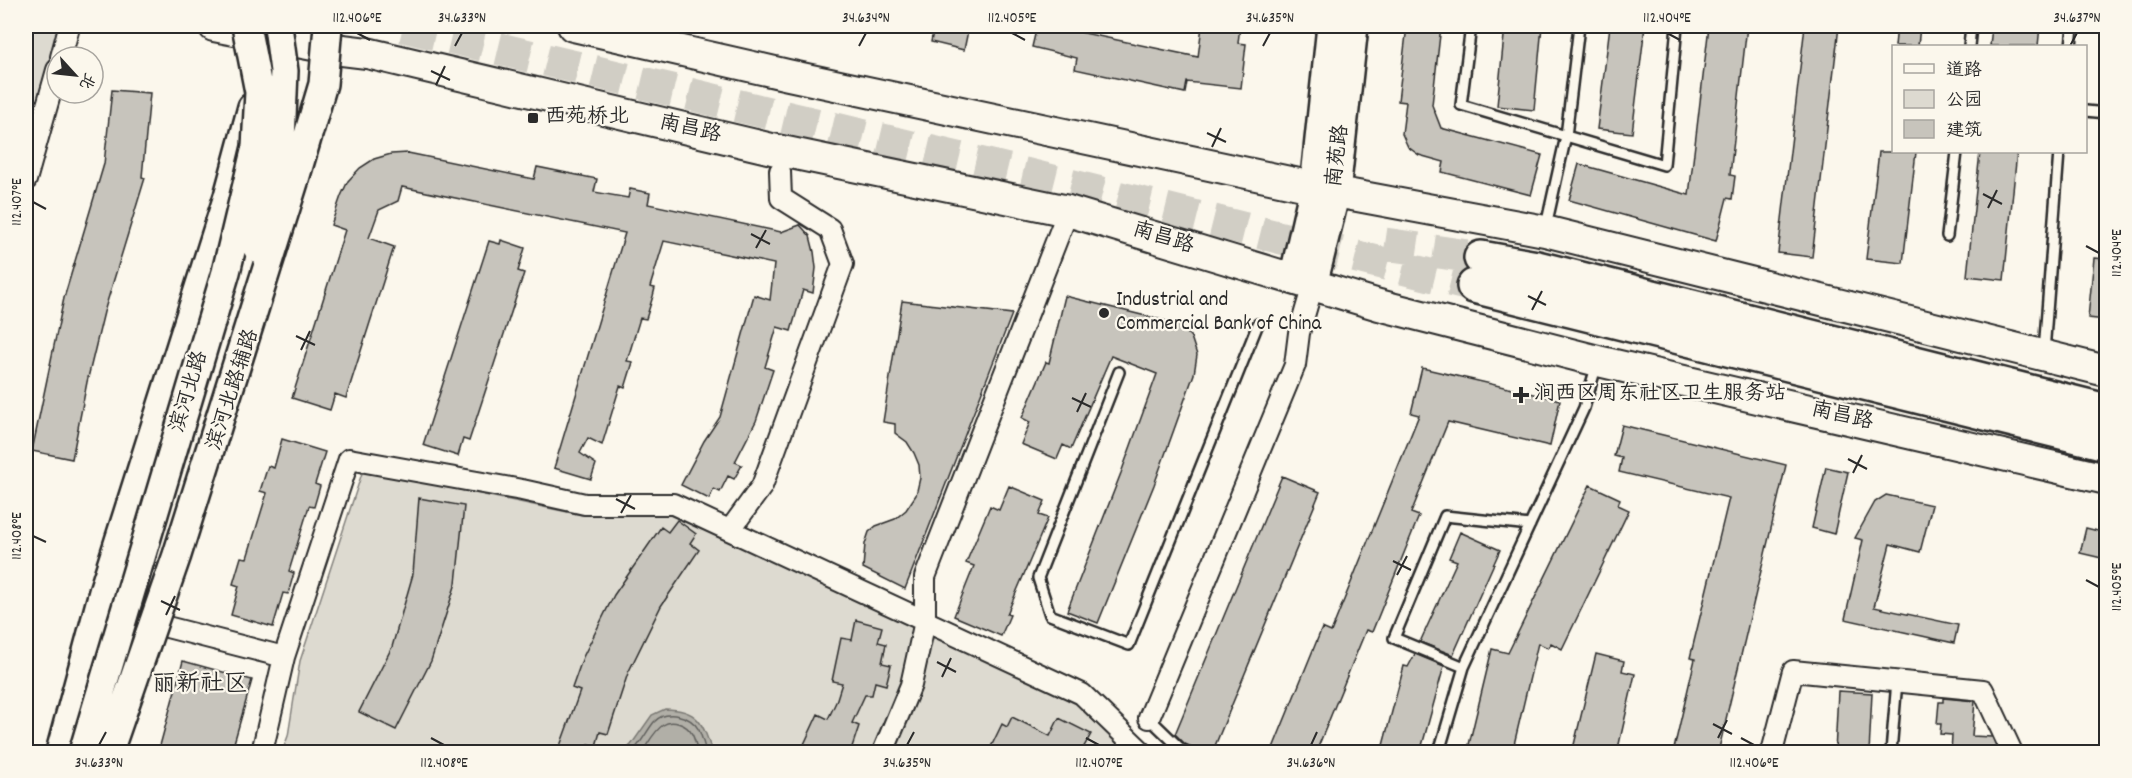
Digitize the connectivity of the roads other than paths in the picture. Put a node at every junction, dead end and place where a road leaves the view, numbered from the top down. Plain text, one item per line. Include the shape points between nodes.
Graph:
1 (214, 26) edge
2 (573, 26) edge
3 (1331, 26) edge
4 (1354, 26) edge
5 (1471, 26) edge
6 (1579, 26) edge
7 (1677, 26) edge
8 (1971, 26) edge
9 (2073, 26) edge
10 (69, 27) dead end
11 (262, 28) edge
12 (332, 33) edge
13 (64, 45) edge
14 (1969, 45) edge
15 (2071, 45) edge
16 (47, 105) edge
17 (2087, 111) edge
18 (2106, 113) edge
19 (1566, 136) junction
20 (1956, 153) edge
21 (2059, 153) edge
22 (780, 171) dead end
23 (26, 180) edge
24 (1325, 190) junction
25 (1068, 212) junction
26 (1545, 231) junction
27 (1947, 236) dead end
28 (1303, 282) junction
29 (1258, 324) dead end
30 (2044, 354) junction
31 (1598, 361) junction
32 (2106, 371) edge
33 (1119, 372) dead end
34 (2106, 411) edge
35 (2106, 442) edge
36 (2106, 478) edge
37 (1530, 525) junction
38 (730, 530) junction
39 (111, 612) junction
40 (925, 621) junction
41 (160, 624) junction
42 (284, 657) junction
43 (1464, 667) junction
44 (1897, 681) junction
45 (1149, 717) joint
46 (114, 751) edge
47 (60, 753) edge
48 (82, 753) edge
49 (262, 753) edge
50 (883, 753) edge
51 (1142, 753) edge
52 (1184, 753) edge
53 (1439, 753) edge
54 (1772, 753) edge
55 (1891, 753) edge
56 (2012, 753) edge

1 - 11 main road, 南昌路
2 - 24 main road
3 - 24 main road, 南苑路
4 - 24 main road, 南苑路
5 - 19 lane via 1461,105
6 - 19 lane
7 - 19 lane via 1664,165
8 - 14 lane
9 - 15 lane
10 - 13 street
11 - 12 main road, 南昌路
11 - 39 main road via 262,56 252,106
11 - 46 main road, 滨河北路, bridge via 284,71 281,140 255,258 146,613
11 - 48 main road, 滨河北路, bridge via 256,147 226,272
12 - 25 main road, 南昌路 via 367,53 772,149
12 - 41 main road, 滨河北路辅路 via 333,69
12 - 46 main road, bridge via 323,84 295,179
16 - 23 street
17 - 18 lane
19 - 26 lane
20 - 27 lane
21 - 30 lane
22 - 38 street via 781,198 830,229 843,264 762,486
24 - 26 main road
24 - 28 main road, 南苑路
25 - 28 main road, 南昌路
25 - 40 street via 925,577
26 - 30 main road
28 - 31 main road, 南昌路
28 - 45 street via 1295,365
29 - 33 lane via 1129,645 1050,615 1038,578
30 - 32 main road
31 - 36 main road, 南昌路
31 - 37 lane via 1584,408
34 - 35 highway, 南昌路 via 1548,271 1478,272
37 - 43 lane
37 - 43 lane via 1445,516 1394,638
38 - 40 street
38 - 42 street via 673,504 585,504 349,459
39 - 41 street
39 - 47 main road
40 - 50 street via 911,685
40 - 51 street via 1082,693
41 - 42 street
41 - 46 main road, 滨河北路辅路
42 - 49 street
43 - 53 lane
44 - 54 street via 1793,671
44 - 55 lane
44 - 56 street via 1983,690
45 - 52 lane

